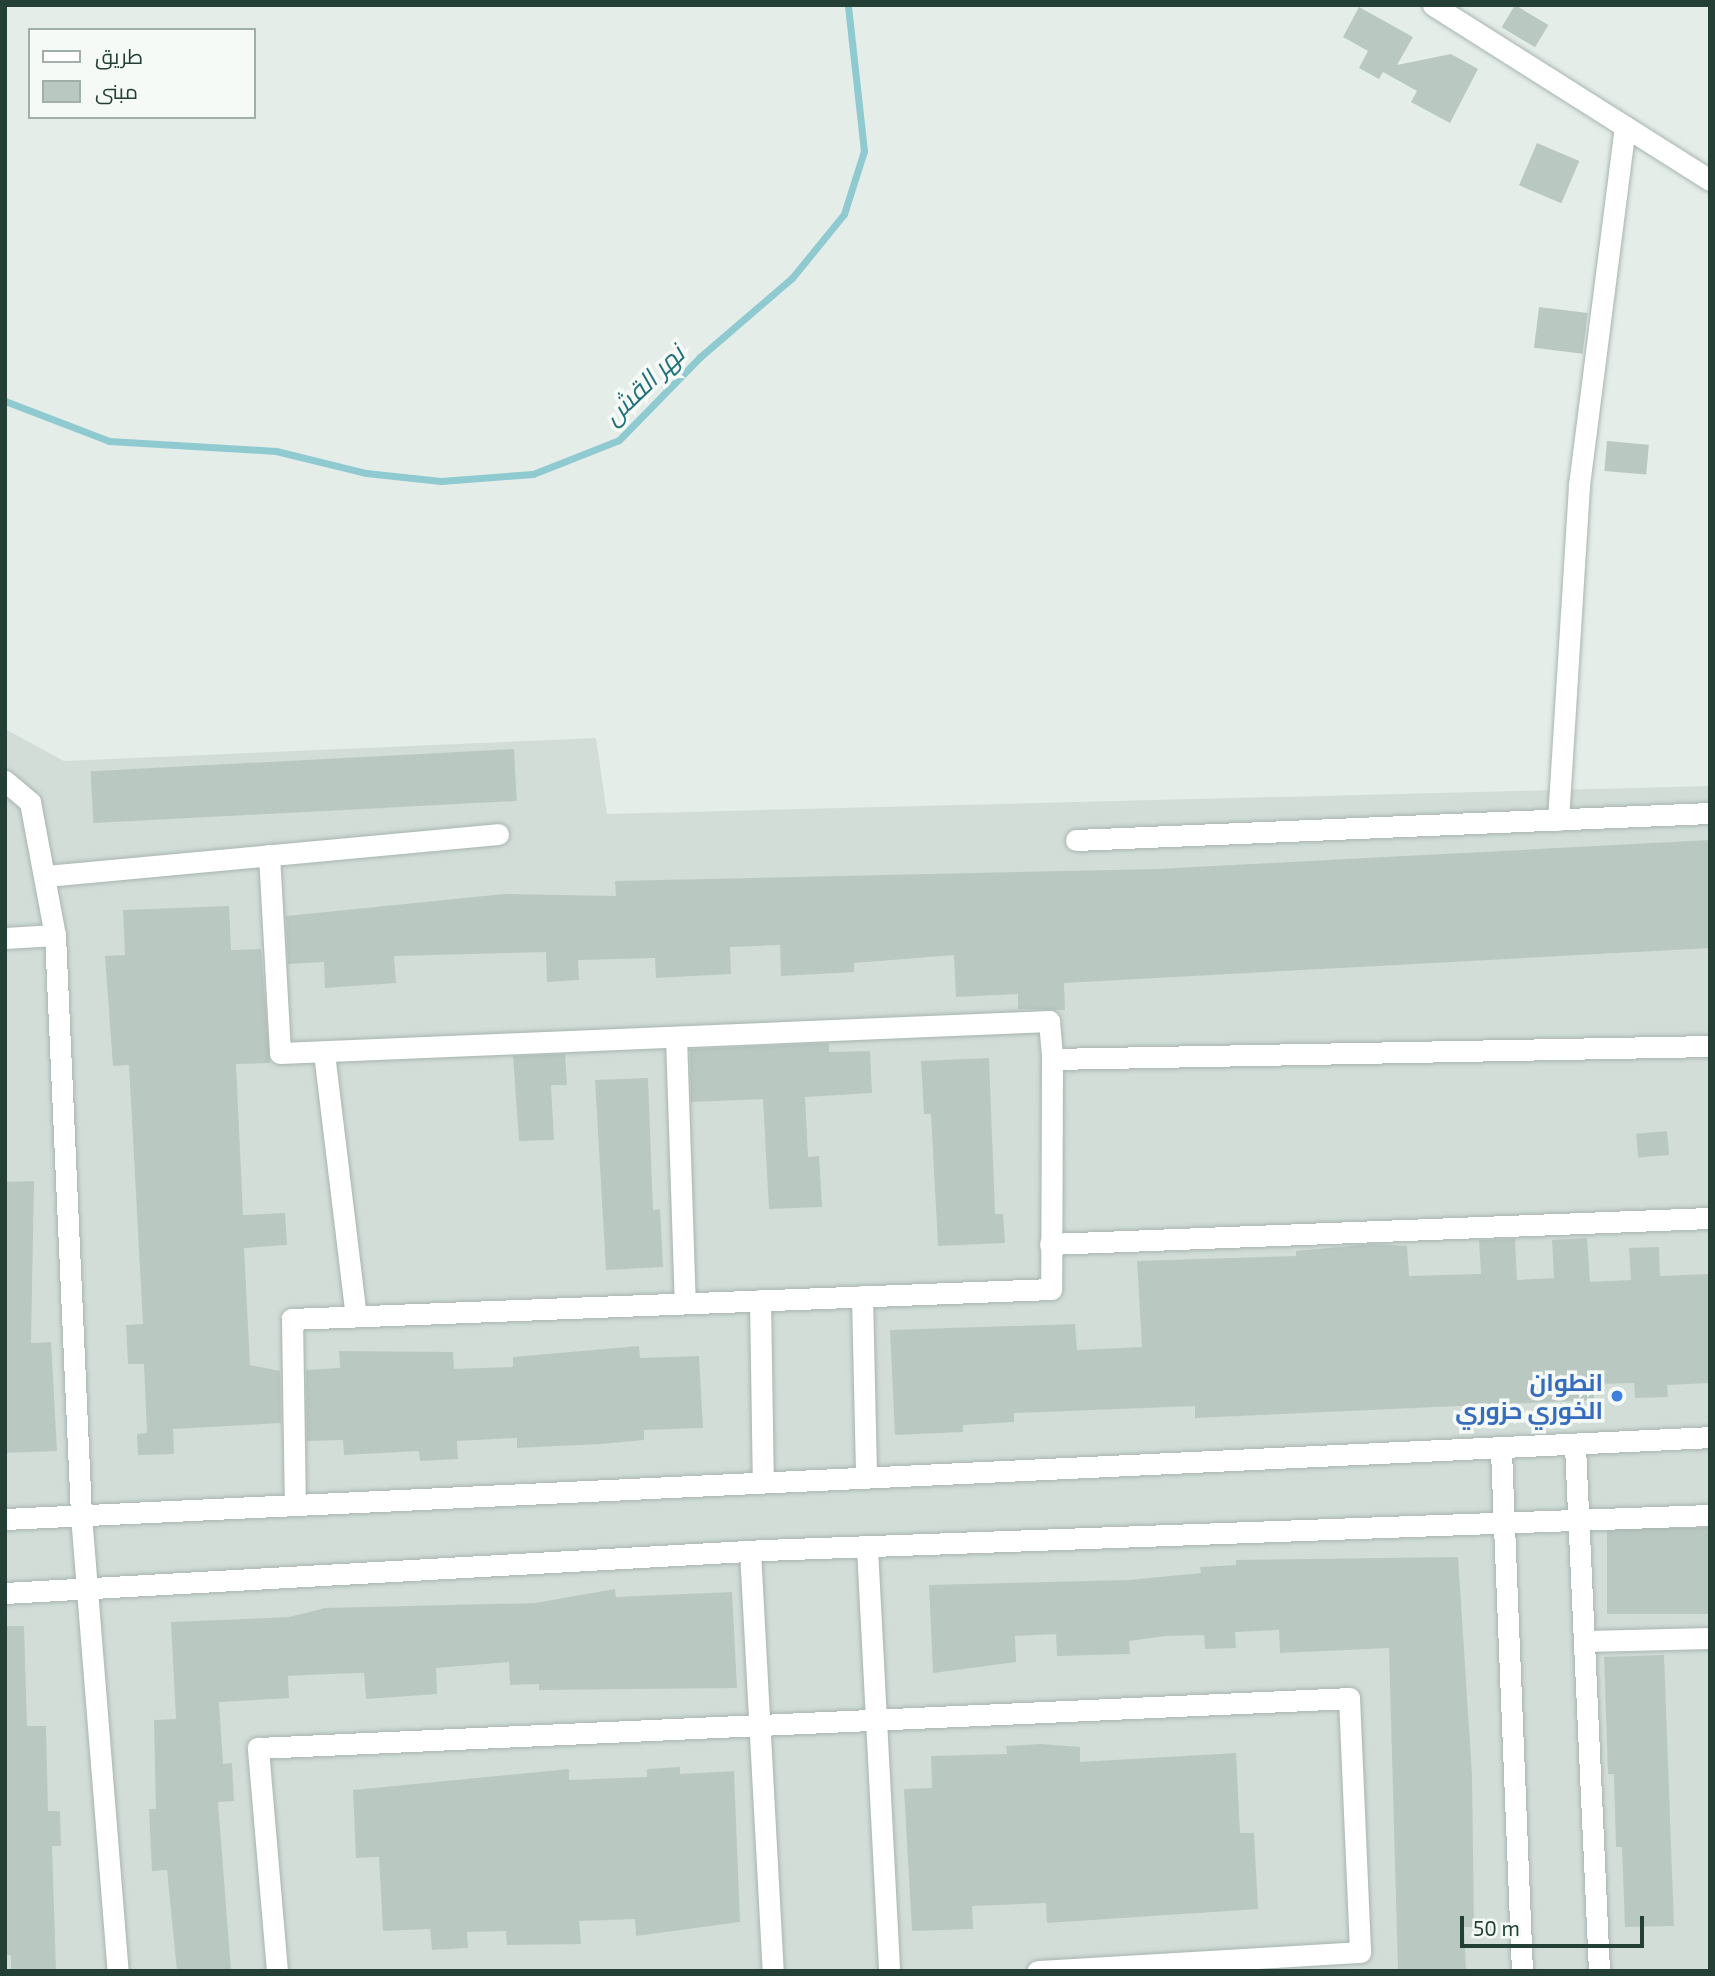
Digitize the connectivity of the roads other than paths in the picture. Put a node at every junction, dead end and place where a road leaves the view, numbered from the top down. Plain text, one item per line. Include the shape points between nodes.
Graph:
1 (1433, 5) edge
2 (1625, 127) junction
3 (1710, 180) edge
4 (5, 781) edge
5 (1710, 813) edge
6 (1558, 820) junction
7 (498, 834) dead end
8 (1076, 840) dead end
9 (269, 855) junction
10 (46, 876) junction
11 (55, 935) junction
12 (5, 938) edge
13 (676, 1037) junction
14 (1710, 1046) edge
15 (324, 1053) junction
16 (1052, 1059) junction
17 (1710, 1217) edge
18 (1050, 1244) junction
19 (862, 1296) junction
20 (760, 1300) junction
21 (685, 1303) junction
22 (356, 1316) junction
23 (1710, 1437) edge
24 (1575, 1446) junction
25 (1501, 1451) junction
26 (866, 1475) junction
27 (762, 1481) junction
28 (295, 1504) junction
29 (81, 1515) junction
30 (1710, 1516) edge
31 (5, 1519) edge
32 (1581, 1520) junction
33 (1505, 1524) junction
34 (867, 1548) junction
35 (750, 1551) junction
36 (89, 1589) junction
37 (5, 1593) edge
38 (1710, 1638) edge
39 (1586, 1641) junction
40 (879, 1720) junction
41 (761, 1725) junction
42 (1103, 1969) edge
43 (118, 1971) edge
44 (277, 1971) edge
45 (774, 1971) edge
46 (889, 1971) edge
47 (1038, 1971) edge
48 (1522, 1971) edge
49 (1598, 1971) edge

1 - 2 street
2 - 3 street
2 - 6 street via 1579,485
4 - 10 street via 30,802
5 - 6 street
6 - 8 street
7 - 9 street
9 - 10 street
9 - 15 street via 279,1053
10 - 11 street
11 - 12 street
11 - 29 street
13 - 15 street
13 - 16 street via 1049,1021
13 - 21 street
14 - 16 street
15 - 22 street
16 - 18 street
17 - 18 street
18 - 19 street via 1051,1289
19 - 20 street
19 - 26 street
20 - 21 street
20 - 27 street
21 - 22 street
22 - 28 street via 292,1319
23 - 24 street
24 - 25 street
24 - 32 street
25 - 26 street
25 - 33 street
26 - 27 street
27 - 28 street
28 - 29 street
29 - 31 street
29 - 36 street
30 - 32 street
32 - 33 street
32 - 39 street
33 - 34 street
33 - 48 street
34 - 35 street
34 - 40 street
35 - 36 street
35 - 41 street
36 - 37 street
36 - 43 street
38 - 39 street
39 - 49 street
40 - 41 street
40 - 42 street via 1349,1698 1360,1952
40 - 46 street
41 - 44 street via 258,1748
41 - 45 street
42 - 47 street

